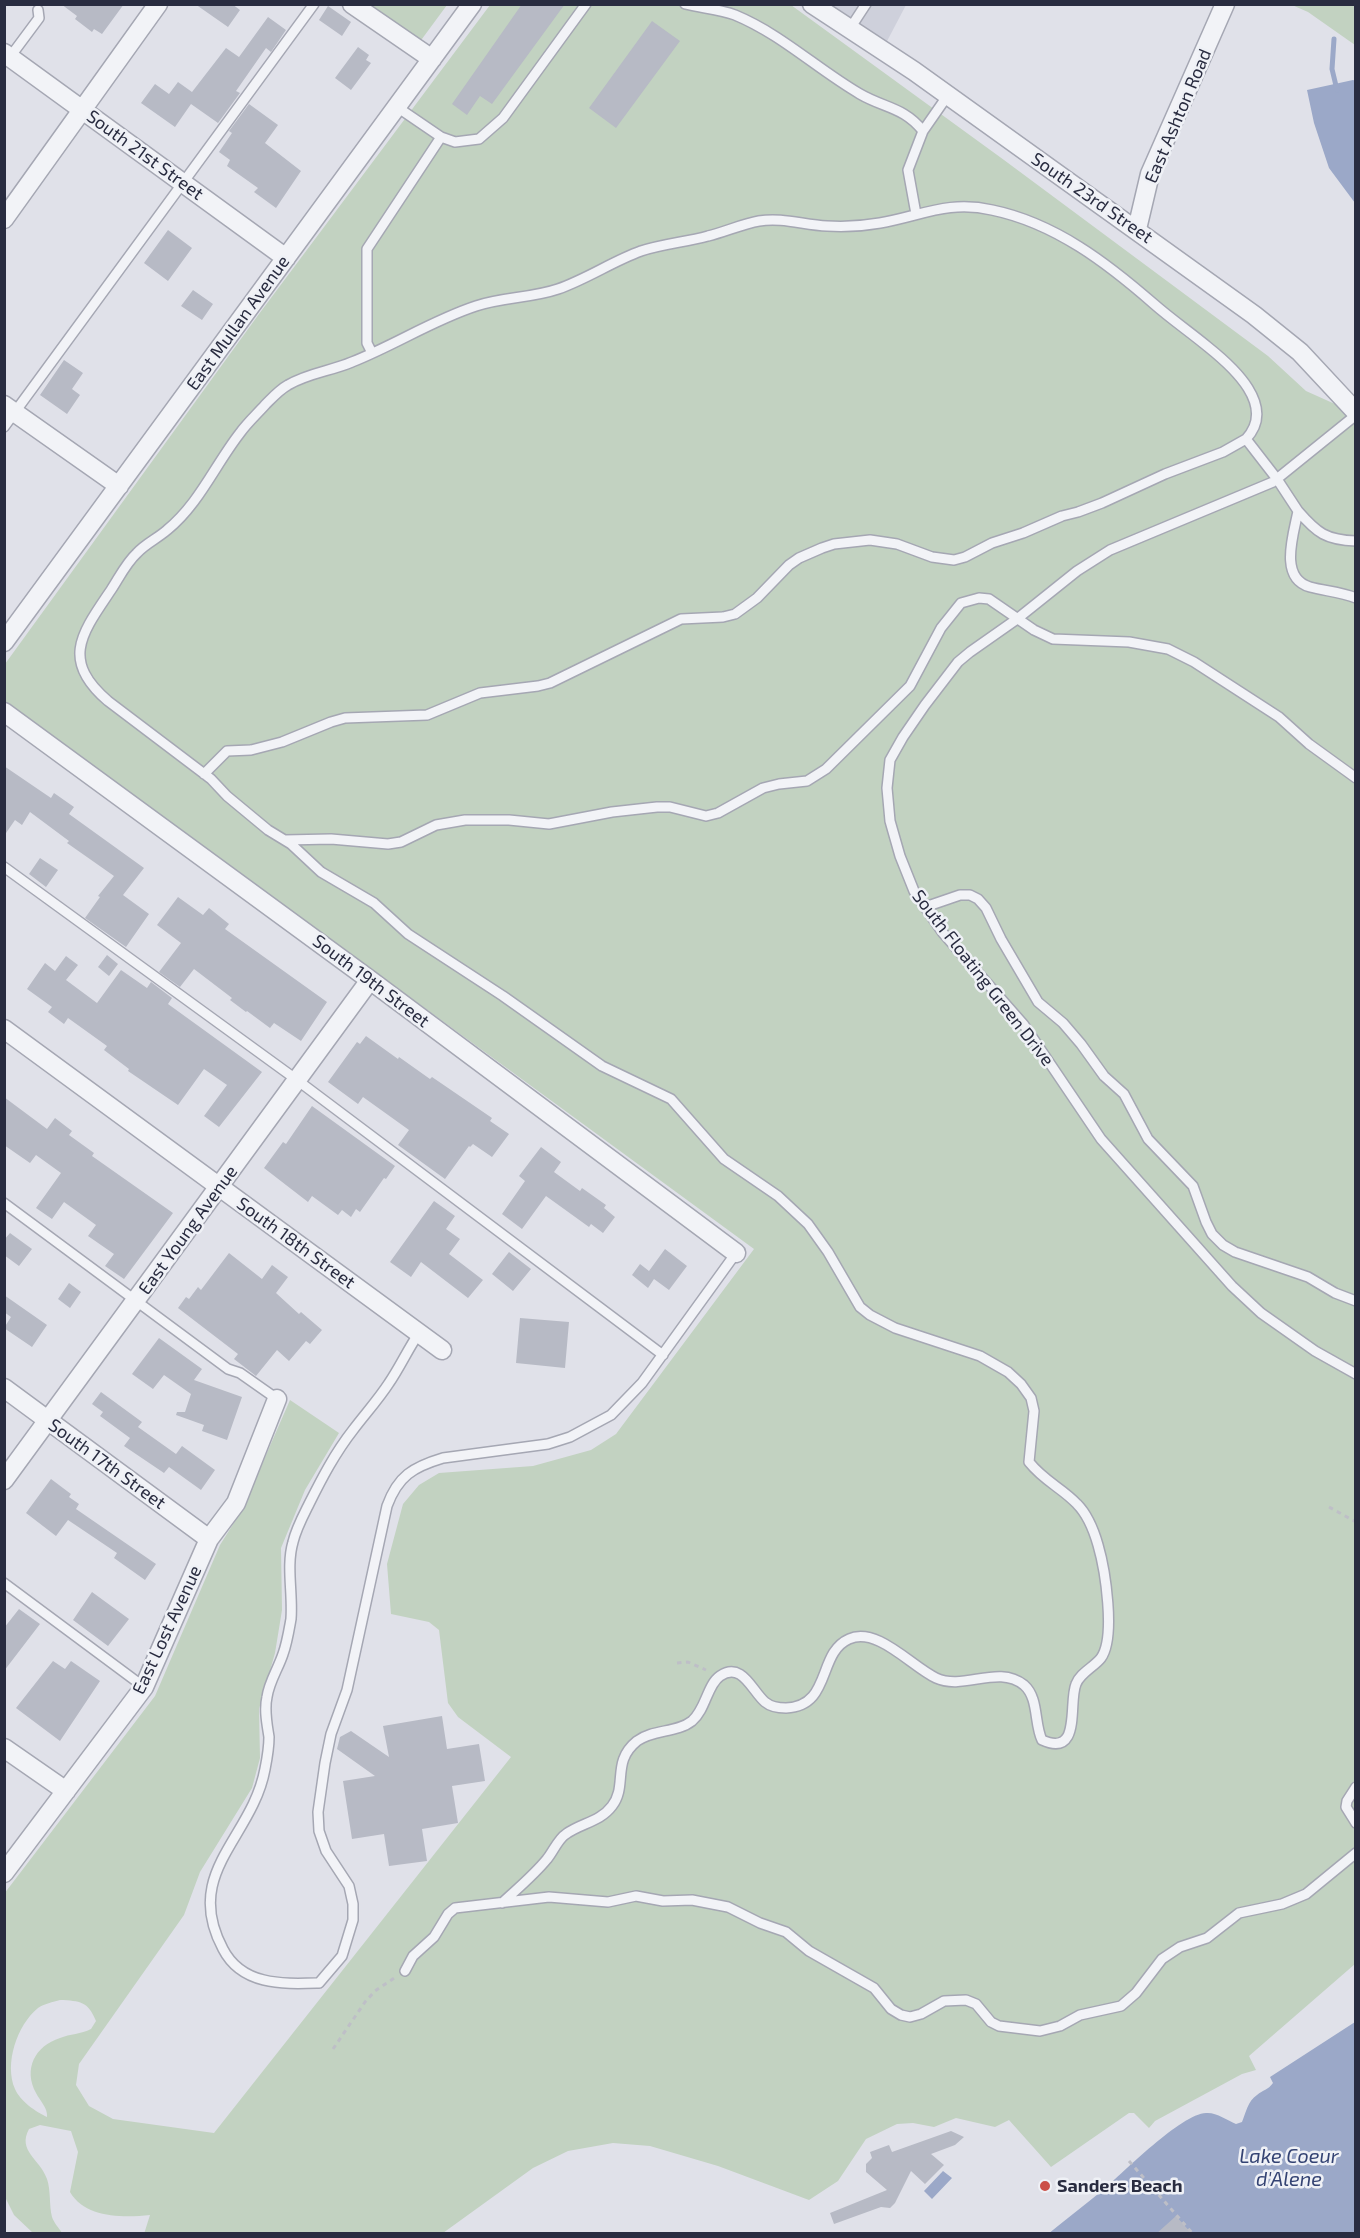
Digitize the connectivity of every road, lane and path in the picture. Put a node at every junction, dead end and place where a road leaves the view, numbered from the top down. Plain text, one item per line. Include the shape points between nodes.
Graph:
1 (158, 4) edge
2 (314, 4) edge
3 (352, 4) edge
4 (472, 4) edge
5 (586, 4) edge
6 (685, 4) edge
7 (812, 4) edge
8 (866, 4) edge
9 (1225, 4) edge
10 (38, 10) dead end
11 (849, 30) junction
12 (7, 55) edge
13 (432, 59) junction
14 (948, 95) junction
15 (397, 107) junction
16 (83, 110) junction
17 (922, 131) junction
18 (441, 137) junction
19 (184, 184) junction
20 (916, 213) junction
21 (4, 219) edge
22 (1137, 229) junction
23 (285, 258) junction
24 (372, 353) junction
25 (10, 408) edge
26 (1356, 413) edge
27 (4, 427) edge
28 (1246, 439) junction
29 (1277, 478) junction
30 (119, 486) junction
31 (1298, 511) junction
32 (1356, 541) edge
33 (1356, 598) edge
34 (1017, 619) junction
35 (4, 642) edge
36 (4, 712) edge
37 (204, 774) junction
38 (1356, 778) edge
39 (285, 840) junction
40 (4, 867) edge
41 (925, 907) junction
42 (370, 980) junction
43 (4, 1029) edge
44 (297, 1080) junction
45 (219, 1187) junction
46 (4, 1203) edge
47 (736, 1253) joint
48 (137, 1301) junction
49 (1356, 1301) edge
50 (419, 1333) junction
51 (442, 1350) dead end
52 (663, 1355) junction
53 (1356, 1374) edge
54 (4, 1388) edge
55 (277, 1399) joint
56 (48, 1420) junction
57 (4, 1480) edge
58 (1329, 1508) dead end
59 (1356, 1522) edge
60 (209, 1539) junction
61 (4, 1583) edge
62 (677, 1663) dead end
63 (718, 1677) junction
64 (144, 1687) junction
65 (4, 1748) edge
66 (1356, 1787) edge
67 (66, 1791) junction
68 (1356, 1823) edge
69 (1356, 1853) edge
70 (4, 1873) edge
71 (502, 1904) junction
72 (405, 1971) joint
73 (333, 2049) dead end
74 (1129, 2161) dead end
75 (1193, 2234) edge

1 - 16 street
2 - 19 lane
3 - 13 street
4 - 13 street, East Mullan Avenue
5 - 18 lane via 503,118 479,139 455,142
6 - 17 lane via 732,14 761,27 862,94 904,113
7 - 11 street, South 23rd Street
8 - 11 lane
9 - 22 street, East Ashton Road via 1150,174
10 - 12 lane via 39,18
11 - 14 street, South 23rd Street
12 - 16 street, South 21st Street
13 - 15 street, East Mullan Avenue
14 - 17 lane
14 - 22 street, South 23rd Street
15 - 18 lane
15 - 23 street, East Mullan Avenue
16 - 19 street, South 21st Street
16 - 21 street
17 - 20 lane via 908,170
18 - 24 lane via 368,249 367,343
19 - 23 street, South 21st Street
19 - 25 lane
20 - 24 lane via 882,223 849,226 778,219 751,222 639,252 556,290 495,300 445,317
20 - 28 lane via 987,208 1029,220 1054,231 1133,284 1239,375 1257,412
22 - 26 street, South 23rd Street via 1300,352
23 - 30 street, East Mullan Avenue
24 - 37 lane via 307,375 285,386 271,399 238,435 192,506 170,529 135,554 80,639 79,660 100,693
25 - 27 lane
25 - 30 street
26 - 29 lane, South Floating Green Drive
28 - 29 lane
28 - 37 lane via 1112,499 992,543 965,557 932,557 883,541 834,544 799,558 735,614 681,620 550,683 480,693 427,715 345,718 282,742 227,751
29 - 31 lane
29 - 34 lane, South Floating Green Drive via 1110,550
30 - 35 street, East Mullan Avenue
31 - 32 lane via 1321,535
31 - 33 lane via 1291,554 1295,576 1304,585
34 - 38 lane via 1053,639 1129,642 1168,649 1279,717
34 - 39 lane via 989,599 961,603 941,628 910,686 826,769 807,781 763,788 718,813 706,816 657,807 549,824 465,820 436,825 388,844
34 - 41 lane, South Floating Green Drive via 958,662 890,760 890,821 910,882
36 - 42 street, South 19th Street
37 - 39 lane via 255,820
39 - 63 lane via 321,872 374,903 408,934 585,1054 624,1078 671,1099 724,1159 778,1196 808,1224 860,1306 870,1315 895,1328 993,1363 1008,1372 1031,1398 1034,1411 1029,1462 1079,1505 1089,1522 1098,1546 1110,1618 1101,1657 1076,1684 1072,1721 1065,1739 1053,1745 1042,1740 1032,1698 1026,1687 1014,1679 949,1683 864,1636 842,1642 819,1688 800,1705 777,1708 766,1703 740,1674 729,1672
40 - 44 lane
41 - 49 lane via 970,895 986,908 1038,1002 1063,1023 1104,1076 1124,1094 1148,1139 1193,1186 1212,1234 1223,1245 1302,1274
41 - 53 lane, South Floating Green Drive via 1024,1025 1101,1139 1232,1286 1289,1334
42 - 44 street, East Young Avenue
42 - 47 street, South 19th Street
43 - 45 street, South 18th Street
44 - 45 street, East Young Avenue
44 - 52 lane
45 - 48 street, East Young Avenue
45 - 50 street, South 18th Street
46 - 48 lane
47 - 52 lane
48 - 55 lane via 228,1369
48 - 56 street, East Young Avenue
50 - 51 street, South 18th Street
50 - 52 lane via 390,1382 330,1462 292,1543 290,1620 283,1654 266,1697 269,1741 265,1769 248,1816 217,1869 210,1889 214,1932 226,1956 243,1972 261,1981 319,1983 342,1956 353,1920 349,1886 326,1851 318,1812 331,1734 347,1690 393,1491 404,1476 428,1462 548,1444 593,1426 629,1399
54 - 56 street, South 17th Street
55 - 60 street, East Lost Avenue via 236,1503
56 - 57 street, East Young Avenue
56 - 60 street, South 17th Street
58 - 59 path
60 - 64 street, East Lost Avenue
61 - 64 lane
62 - 63 path via 695,1664
63 - 71 lane via 705,1706 692,1720 682,1727 639,1739 624,1754 613,1805 601,1817 565,1834 546,1861
64 - 67 street, East Lost Avenue
65 - 67 street
66 - 68 lane via 1346,1807
67 - 70 street, East Lost Avenue
69 - 71 lane via 1306,1894 1282,1904 1239,1913 1207,1938 1179,1947 1162,1959 1121,2006 1080,2015 1040,2031 999,2026 976,2004 966,2000 944,2001 910,2017 901,2014 891,2009 874,1988 818,1957 786,1932 728,1907 692,1899 663,1901 636,1896 608,1902 549,1897
71 - 72 lane via 455,1908 434,1937 413,1956
72 - 73 path via 375,1991
74 - 75 path

